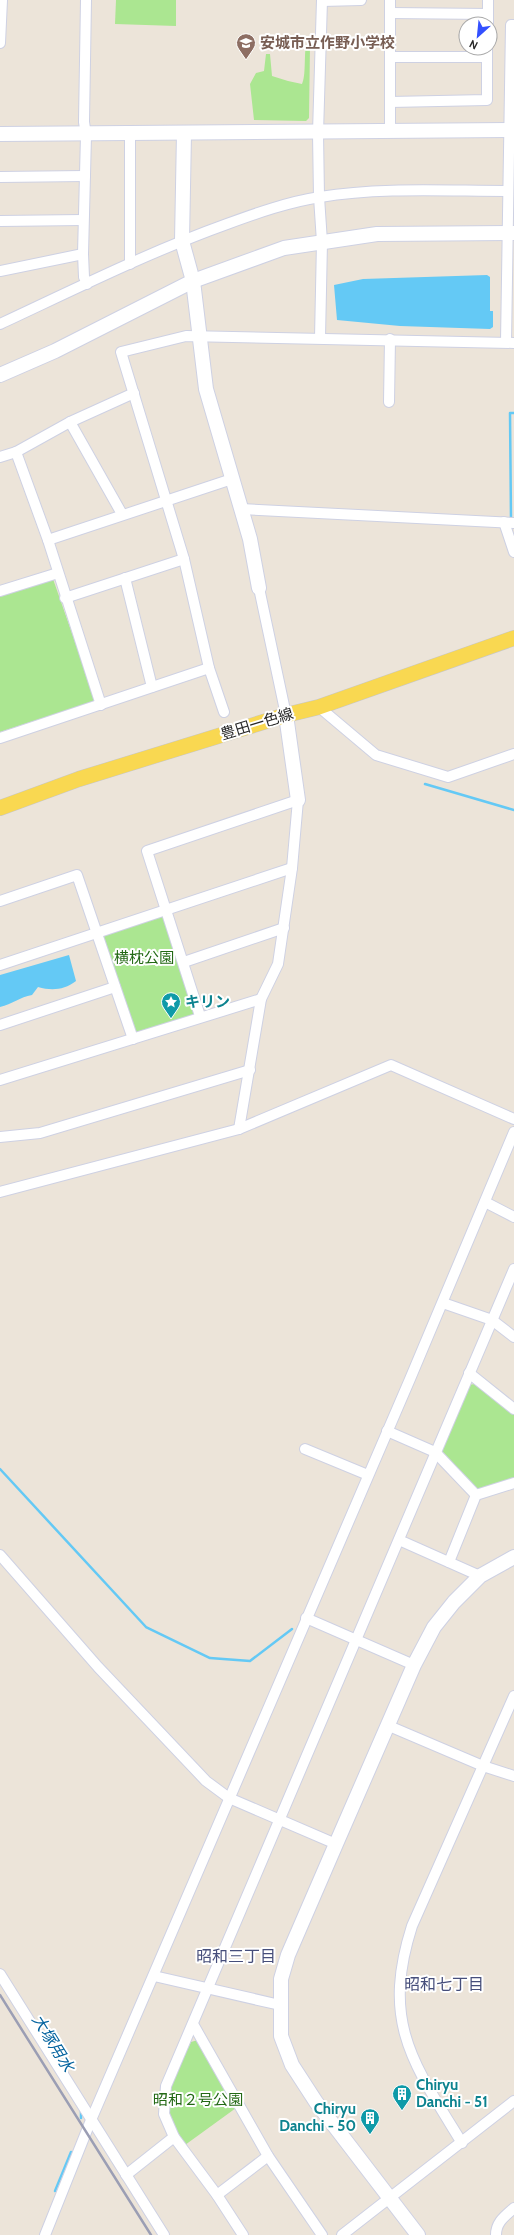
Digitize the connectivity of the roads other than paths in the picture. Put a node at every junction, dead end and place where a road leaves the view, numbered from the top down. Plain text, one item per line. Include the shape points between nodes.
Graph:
1 (2, 0) edge
2 (86, 0) edge
3 (322, 0) edge
4 (361, 0) edge
5 (390, 0) edge
6 (488, 0) edge
7 (390, 13) junction
8 (488, 16) edge
9 (458, 17) edge
10 (514, 25) edge
11 (0, 43) edge
12 (458, 53) edge
13 (487, 56) edge
14 (390, 57) junction
15 (390, 102) junction
16 (511, 129) edge
17 (390, 132) junction
18 (130, 133) junction
19 (184, 133) junction
20 (318, 133) junction
21 (0, 134) edge
22 (86, 135) junction
23 (85, 176) junction
24 (0, 177) edge
25 (507, 191) junction
26 (318, 197) junction
27 (83, 220) junction
28 (0, 221) edge
29 (511, 233) edge
30 (182, 240) junction
31 (322, 242) junction
32 (83, 254) junction
33 (130, 264) junction
34 (0, 271) edge
35 (193, 281) junction
36 (87, 284) junction
37 (510, 287) edge
38 (0, 324) edge
39 (201, 336) junction
40 (320, 338) junction
41 (390, 339) junction
42 (510, 342) edge
43 (0, 375) edge
44 (134, 393) junction
45 (389, 402) dead end
46 (70, 422) junction
47 (16, 452) junction
48 (0, 457) edge
49 (232, 479) junction
50 (167, 500) junction
51 (241, 509) junction
52 (122, 514) junction
53 (510, 523) edge
54 (48, 540) junction
55 (514, 552) edge
56 (184, 559) junction
57 (58, 573) junction
58 (125, 578) junction
59 (259, 588) joint
60 (0, 592) edge
61 (65, 598) junction
62 (514, 638) edge
63 (209, 668) junction
64 (152, 687) junction
65 (101, 704) junction
66 (319, 707) junction
67 (224, 712) dead end
68 (286, 715) junction
69 (0, 738) edge
70 (514, 754) edge
71 (298, 800) junction
72 (0, 808) edge
73 (292, 868) junction
74 (0, 901) edge
75 (165, 910) junction
76 (284, 928) junction
77 (97, 932) junction
78 (184, 962) junction
79 (0, 965) edge
80 (115, 987) junction
81 (261, 999) junction
82 (200, 1016) junction
83 (0, 1025) edge
84 (133, 1039) junction
85 (250, 1070) junction
86 (0, 1080) edge
87 (514, 1119) edge
88 (239, 1129) junction
89 (514, 1132) edge
90 (0, 1137) edge
91 (0, 1192) edge
92 (485, 1202) junction
93 (514, 1217) edge
94 (513, 1272) edge
95 (443, 1303) junction
96 (492, 1320) junction
97 (514, 1337) edge
98 (469, 1373) junction
99 (514, 1409) edge
100 (387, 1431) junction
101 (305, 1448) dead end
102 (435, 1452) junction
103 (368, 1475) junction
104 (514, 1483) edge
105 (476, 1495) junction
106 (399, 1540) junction
107 (0, 1555) edge
108 (514, 1557) edge
109 (449, 1562) junction
110 (480, 1576) junction
111 (306, 1618) junction
112 (357, 1640) junction
113 (414, 1665) junction
114 (514, 1696) edge
115 (389, 1726) junction
116 (483, 1766) junction
117 (514, 1776) edge
118 (229, 1798) junction
119 (280, 1820) junction
120 (336, 1844) junction
121 (0, 1974) edge
122 (154, 1976) junction
123 (208, 1990) junction
124 (280, 2005) junction
125 (193, 2024) junction
126 (514, 2101) edge
127 (91, 2120) junction
128 (174, 2137) junction
129 (462, 2143) junction
130 (268, 2156) junction
131 (126, 2175) junction
132 (217, 2195) junction
133 (389, 2197) junction
134 (514, 2208) edge
135 (45, 2235) edge
136 (164, 2235) edge
137 (243, 2235) edge
138 (322, 2235) edge
139 (342, 2235) edge
140 (418, 2235) edge
141 (496, 2235) edge

1 - 11 street
2 - 22 street
3 - 4 street
3 - 20 street
5 - 7 street
6 - 8 street
7 - 9 street
7 - 14 street
10 - 16 street via 511,25
12 - 14 street
13 - 15 street via 487,100
14 - 15 street
15 - 17 street
16 - 17 street
16 - 25 street
17 - 20 street
18 - 19 street
18 - 22 street
18 - 33 street
19 - 20 street
19 - 30 street
20 - 26 street
21 - 22 street
22 - 23 street
23 - 24 street
23 - 27 street
25 - 26 street via 371,191
25 - 29 street
26 - 30 street via 262,212
26 - 31 street
27 - 28 street
27 - 32 street
29 - 31 street via 395,233
29 - 37 street
30 - 33 street
30 - 35 street
31 - 35 street via 284,248
31 - 40 street
32 - 34 street
32 - 36 street via 84,277
33 - 36 street
35 - 39 street
35 - 43 street via 55,351
36 - 38 street
37 - 42 street
39 - 40 street
39 - 44 street via 186,336 121,352
39 - 49 street via 206,389
40 - 41 street
41 - 42 street
41 - 45 street
44 - 46 street
44 - 50 street
46 - 47 street
46 - 52 street
47 - 48 street
47 - 54 street
49 - 50 street
49 - 51 street
50 - 52 street
50 - 56 street
51 - 53 street
51 - 59 street via 250,539
52 - 54 street
53 - 55 street
54 - 57 street
56 - 58 street
56 - 63 street
57 - 60 street
57 - 61 street
58 - 61 street
58 - 64 street
59 - 68 street
61 - 65 street
62 - 66 main road, 豊田一色線
63 - 64 street
63 - 67 street
64 - 65 street
65 - 69 street
66 - 68 main road, 豊田一色線
66 - 70 street via 376,755 448,777
68 - 71 street
68 - 72 main road, 豊田一色線 via 79,780
71 - 73 street
71 - 75 street via 147,852
73 - 75 street
73 - 76 street
74 - 77 street via 77,875
75 - 77 street
75 - 78 street
76 - 78 street
76 - 81 street via 278,964
77 - 79 street
77 - 80 street
78 - 82 street
80 - 83 street
80 - 84 street
81 - 82 street
81 - 85 street
82 - 84 street
84 - 86 street
85 - 88 street
85 - 90 street via 40,1133
87 - 88 street via 391,1064
88 - 91 street
89 - 92 street
92 - 93 street
92 - 95 street
94 - 96 street
95 - 96 street
95 - 100 street
96 - 97 street
96 - 98 street
98 - 99 street
98 - 102 street
100 - 102 street
100 - 103 street
101 - 103 street
102 - 105 street
102 - 106 street
103 - 111 street
104 - 105 street
105 - 109 street
106 - 109 street
106 - 112 street
107 - 118 street via 176,1751 206,1782
108 - 110 street
109 - 110 street
110 - 113 street via 434,1626
111 - 112 street
111 - 118 street
112 - 113 street
112 - 119 street
113 - 115 street
114 - 116 street
115 - 116 street
115 - 120 street
116 - 117 street
116 - 129 street via 412,1926 404,1950 400,1984 402,2025 416,2068
118 - 119 street
118 - 122 street
119 - 120 street
119 - 123 street
120 - 124 street via 288,1955 281,1979
121 - 127 street
122 - 123 street
122 - 127 street
123 - 124 street
123 - 125 street
124 - 133 street via 281,2036 292,2064 316,2102
125 - 128 street via 166,2086 164,2114
125 - 130 street
126 - 129 street
127 - 131 street
127 - 135 street
128 - 131 street
128 - 132 street
129 - 133 street
130 - 132 street
130 - 138 street
131 - 136 street
132 - 137 street
133 - 139 street
133 - 140 street
134 - 141 street via 501,2220 496,2228

